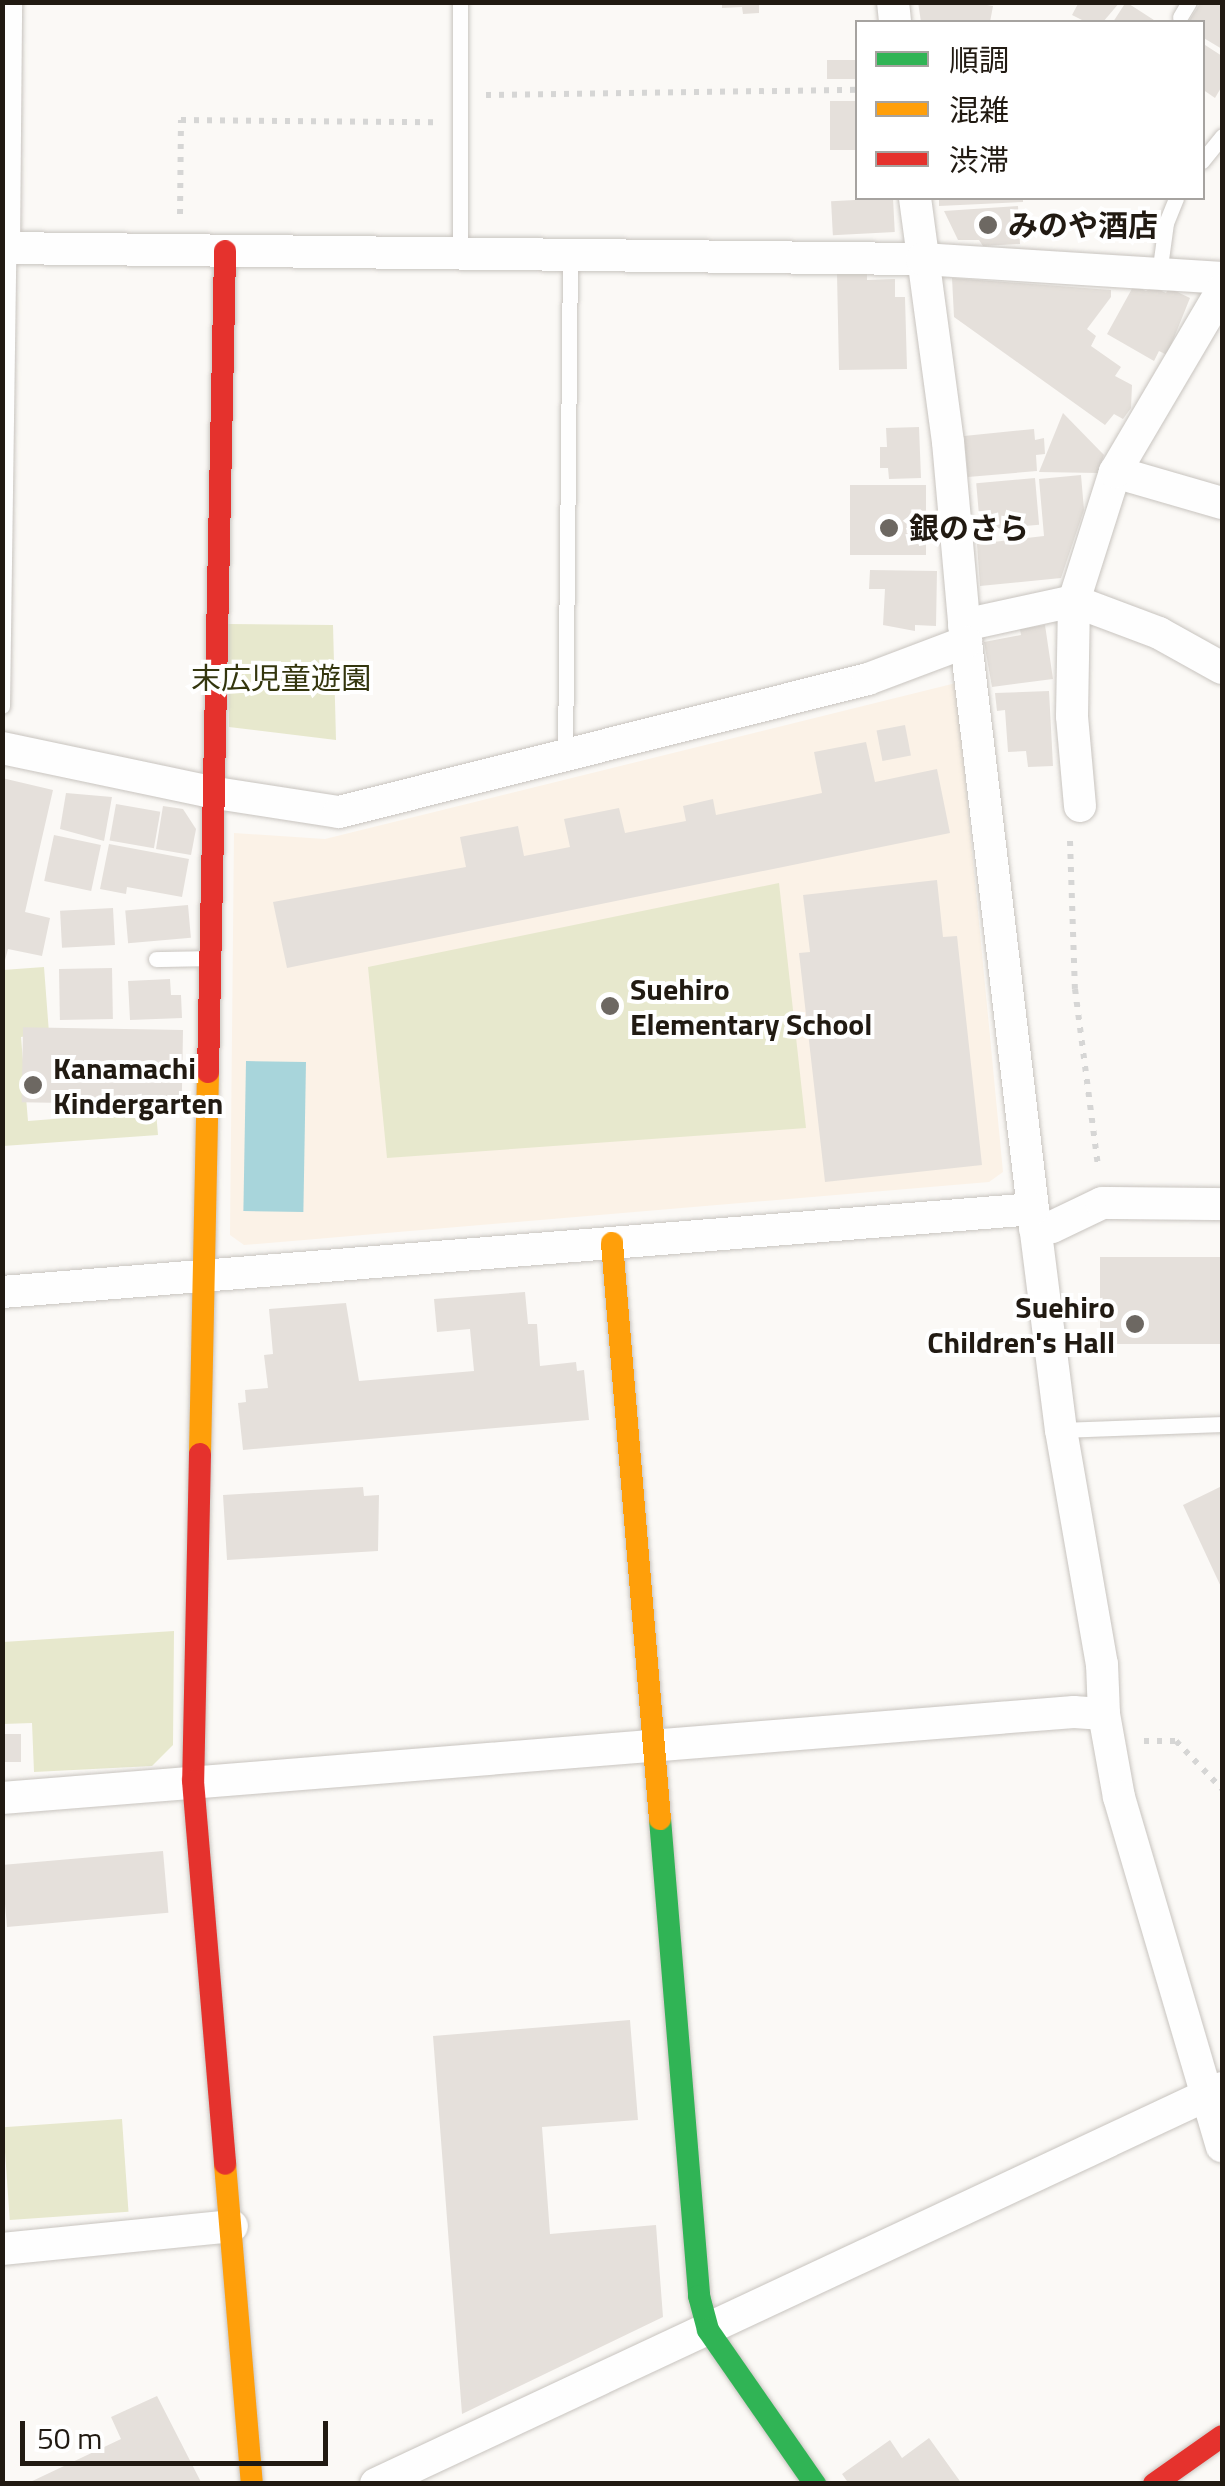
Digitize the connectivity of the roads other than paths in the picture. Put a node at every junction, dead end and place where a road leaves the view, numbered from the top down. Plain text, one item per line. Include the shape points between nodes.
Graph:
1 (6, 2) edge
2 (460, 2) edge
3 (1190, 2) edge
4 (1180, 17) dead end
5 (1222, 136) edge
6 (1205, 157) edge
7 (914, 200) edge
8 (1175, 200) edge
9 (5, 248) edge
10 (225, 250) junction
11 (460, 252) junction
12 (570, 252) junction
13 (922, 259) junction
14 (1159, 274) junction
15 (1222, 278) edge
16 (1222, 290) edge
17 (1115, 472) junction
18 (1222, 502) edge
19 (1074, 601) junction
20 (965, 633) junction
21 (1222, 668) edge
22 (2, 706) edge
23 (2, 748) edge
24 (565, 756) junction
25 (216, 793) junction
26 (1074, 818) road end
27 (213, 958) junction
28 (156, 959) dead end
29 (1222, 1204) edge
30 (1034, 1219) junction
31 (612, 1244) junction
32 (204, 1274) junction
33 (2, 1292) edge
34 (1222, 1424) edge
35 (1062, 1430) junction
36 (1106, 1728) junction
37 (651, 1748) junction
38 (194, 1782) junction
39 (2, 1798) edge
40 (1215, 2092) edge
41 (1222, 2146) edge
42 (232, 2226) junction
43 (2, 2248) edge
44 (708, 2330) junction
45 (1222, 2436) edge
46 (252, 2484) edge
47 (376, 2484) edge
48 (815, 2484) edge
49 (1154, 2484) edge

1 - 9 street
2 - 11 lane
3 - 4 lane
5 - 6 lane
7 - 13 street
8 - 14 lane
9 - 10 street
9 - 22 lane
10 - 11 street
10 - 25 main road
11 - 12 street
12 - 13 street
12 - 24 lane
13 - 14 street
13 - 20 street
14 - 15 street
16 - 17 street
17 - 18 street
17 - 19 street
19 - 20 street
19 - 21 street via 1159,633
19 - 26 street
20 - 24 street via 868,679
20 - 30 street
23 - 25 street
24 - 25 street via 339,812
25 - 27 main road
27 - 28 lane
27 - 32 main road
29 - 30 street via 1102,1203 1052,1227
30 - 31 street
30 - 35 street
31 - 32 street
31 - 37 main road
32 - 33 street
32 - 38 main road
34 - 35 lane
35 - 36 street via 1102,1664
36 - 37 street via 1074,1712
36 - 40 street via 1119,1797
37 - 38 street
37 - 44 main road via 699,2296
38 - 39 street
38 - 42 main road
40 - 41 street
40 - 44 street
42 - 43 street
42 - 46 main road
44 - 47 street
44 - 48 main road
45 - 49 main road

